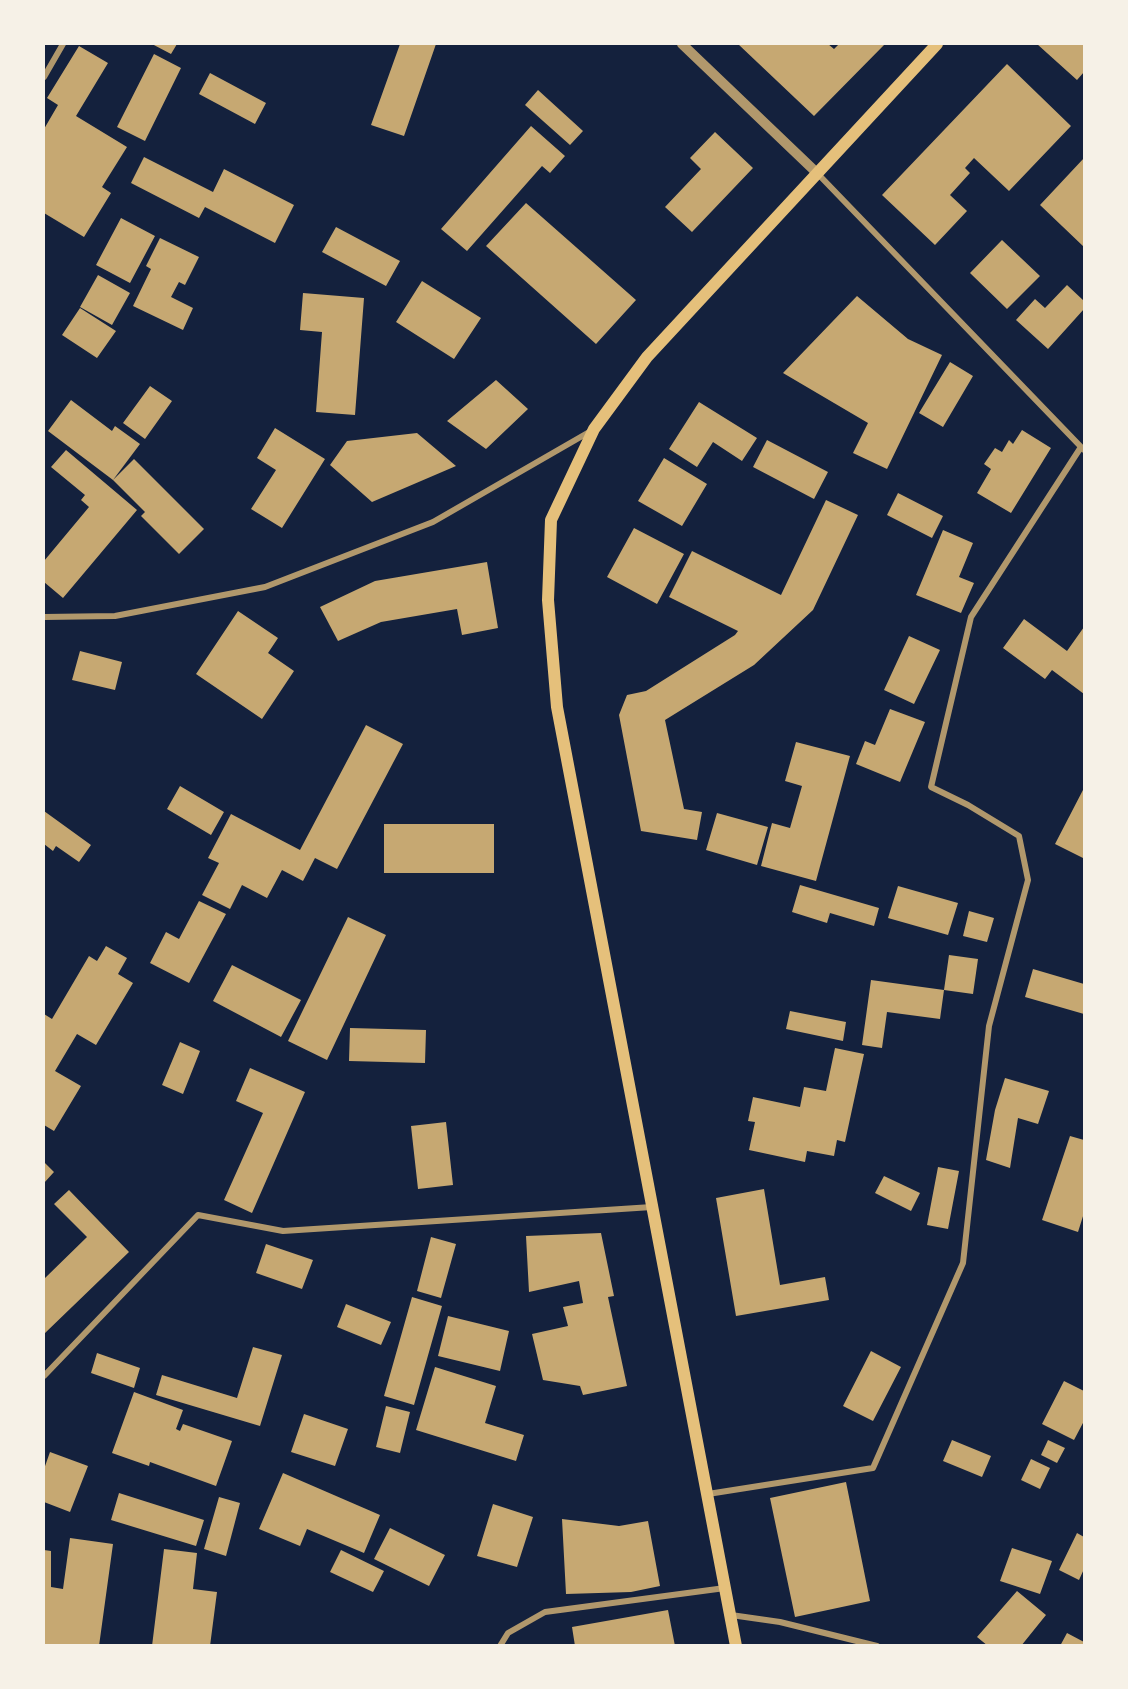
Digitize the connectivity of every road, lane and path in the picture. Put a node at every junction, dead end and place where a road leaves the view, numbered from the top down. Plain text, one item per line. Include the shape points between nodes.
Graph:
1 (63, 44) edge
2 (682, 44) edge
3 (937, 44) edge
4 (44, 77) edge
5 (818, 174) junction
6 (594, 429) junction
7 (1083, 448) edge
8 (44, 617) edge
9 (652, 1207) junction
10 (44, 1376) edge
11 (707, 1495) junction
12 (725, 1588) junction
13 (731, 1615) junction
14 (500, 1646) edge
15 (736, 1646) edge
16 (877, 1646) edge

1 - 4 street
2 - 5 street
3 - 5 main road
5 - 6 main road via 647,357
5 - 7 street
6 - 8 street via 433,522 265,586 116,616
6 - 9 main road via 551,520 548,600 557,707
7 - 11 street via 970,617 931,787 1018,836 1028,880 988,1026 963,1263 873,1468
9 - 10 street via 284,1231 198,1215
9 - 11 main road
11 - 12 main road
12 - 13 main road
12 - 14 street via 545,1612 508,1633
13 - 15 main road
13 - 16 street via 780,1622

